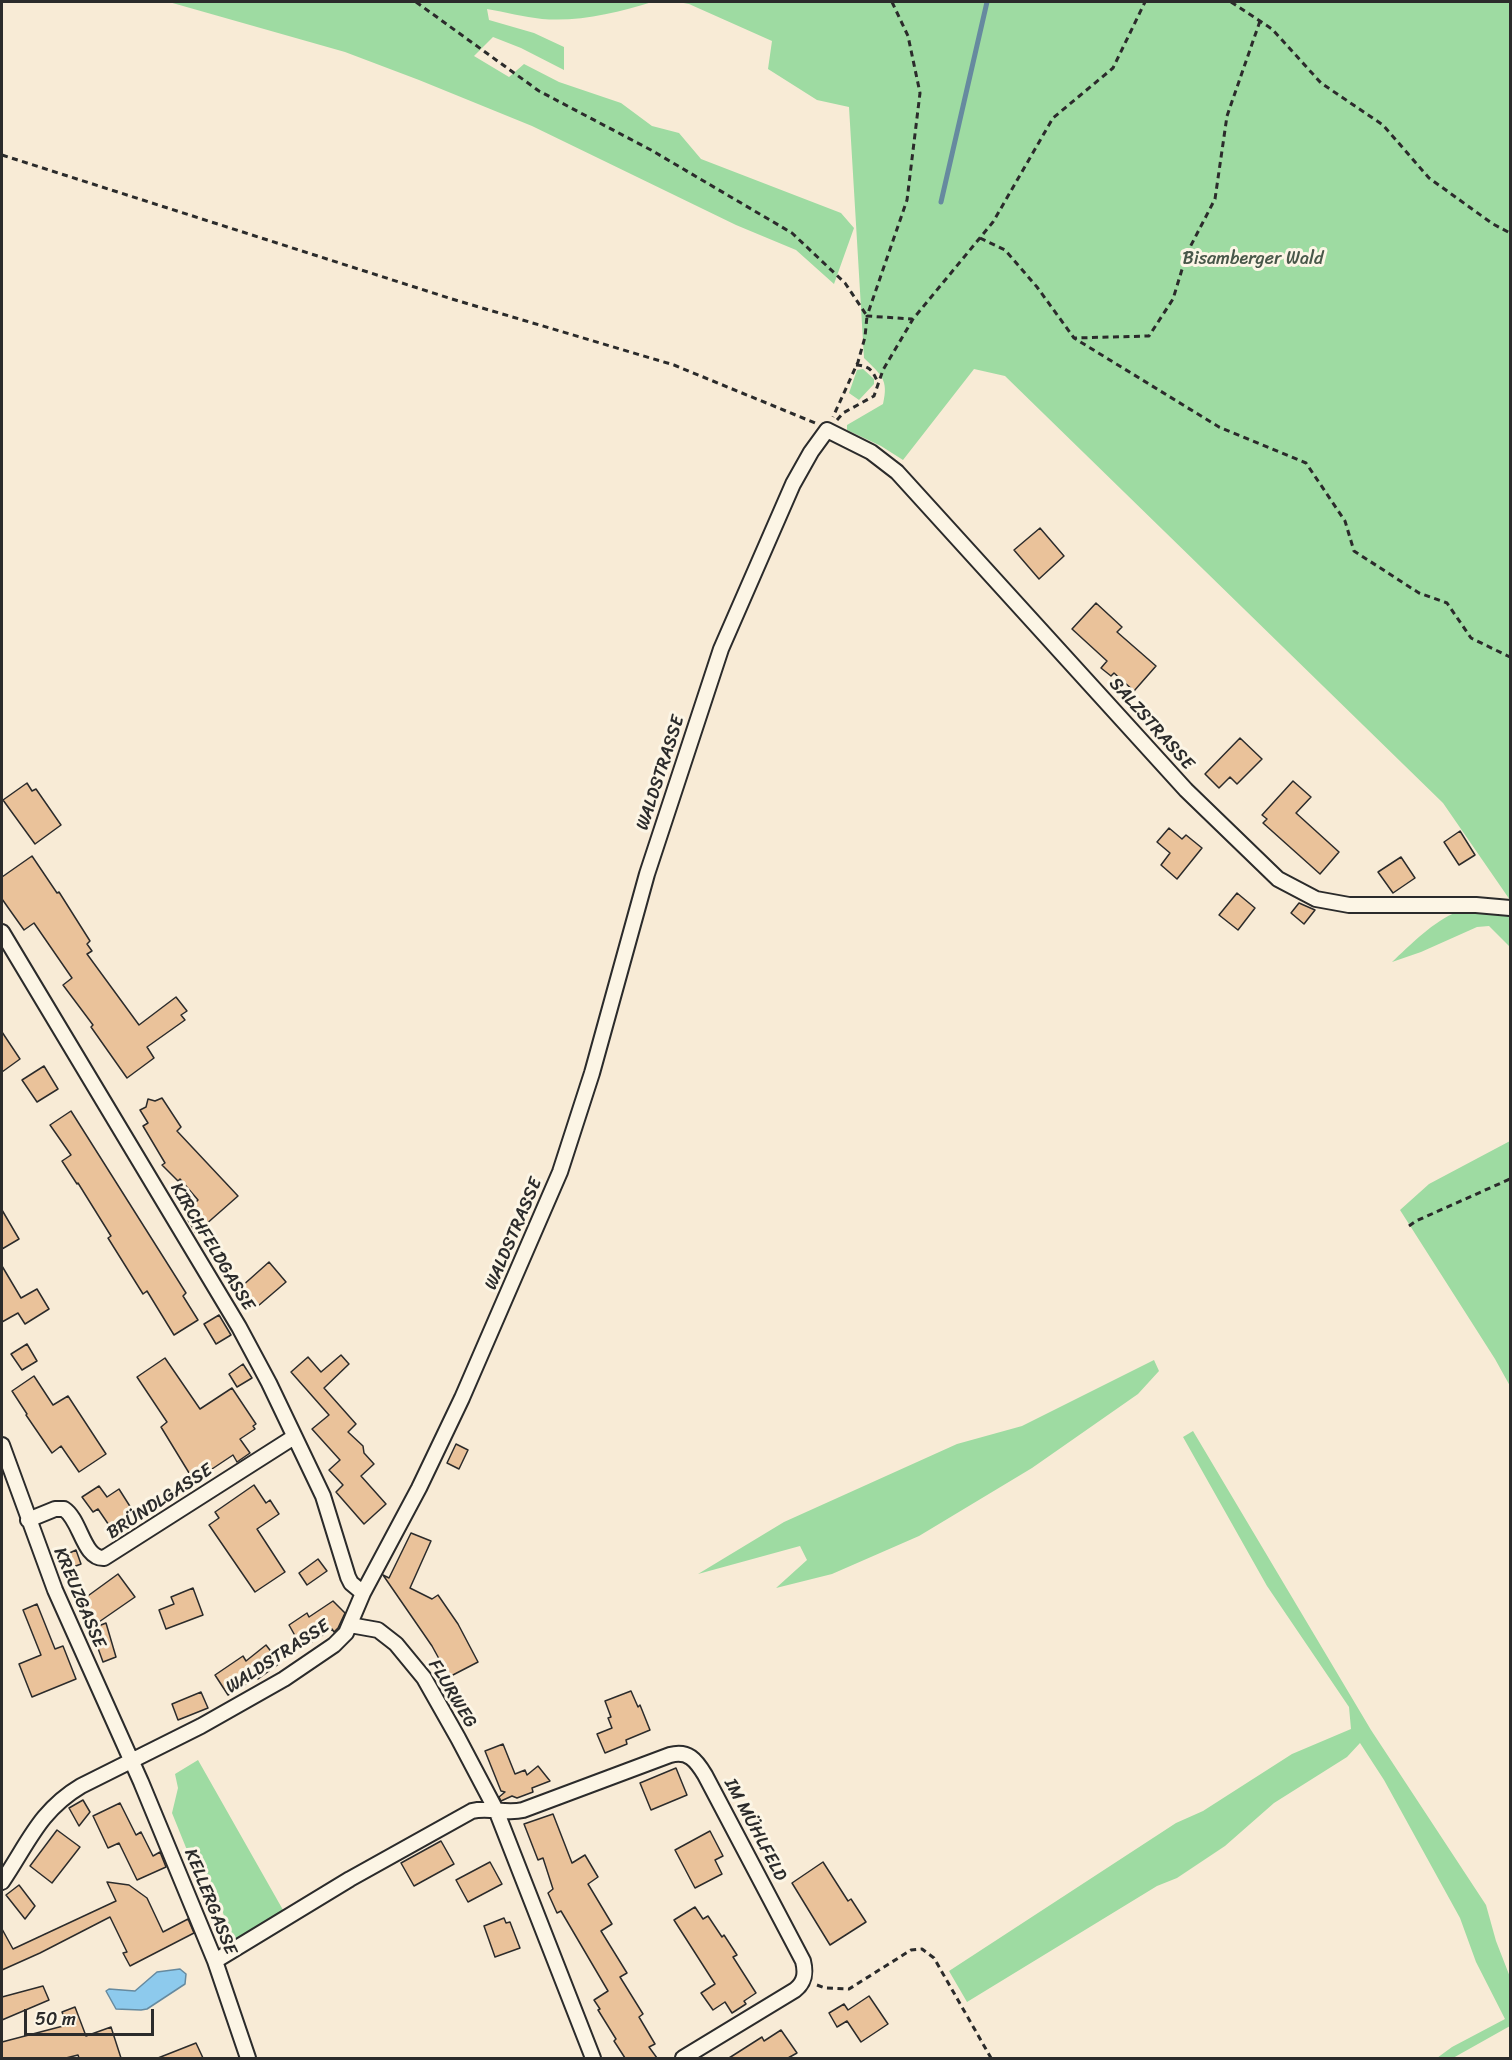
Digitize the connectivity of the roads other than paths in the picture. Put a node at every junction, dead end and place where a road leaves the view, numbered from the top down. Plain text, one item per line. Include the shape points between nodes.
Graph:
1 (827, 430) joint
2 (1510, 908) edge
3 (2, 932) edge
4 (294, 1437) junction
5 (2, 1445) edge
6 (28, 1520) junction
7 (363, 1593) junction
8 (350, 1626) junction
9 (131, 1761) junction
10 (496, 1810) junction
11 (2, 1882) edge
12 (215, 1961) junction
13 (248, 2058) edge
14 (593, 2058) edge
15 (683, 2058) edge

1 - 2 street, SALZSTRASSE via 871,452 897,472 1186,790 1278,879 1316,898 1348,905
1 - 7 street, WALDSTRASSE via 793,484 721,649 647,874 590,1082 556,1182 441,1444
3 - 4 street, KIRCHFELDGASSE via 239,1327
4 - 6 street, BRÜNDLGASSE via 104,1558 90,1552 74,1518 64,1509
4 - 7 street, KIRCHFELDGASSE via 327,1505 348,1577
5 - 6 street, KREUZGASSE
6 - 9 street, KREUZGASSE
7 - 8 street, WALDSTRASSE
8 - 9 street, WALDSTRASSE via 339,1641 289,1676
8 - 10 street, FLURWEG via 385,1634 417,1668
9 - 11 street, WALDSTRASSE via 81,1786 52,1806
9 - 12 street, KELLERGASSE
10 - 12 street, IM MÜHLFELD via 472,1811 452,1821
10 - 14 street
10 - 15 street, IM MÜHLFELD via 524,1810 669,1755 688,1754 699,1765 805,1968 804,1979 795,1990
12 - 13 street, KELLERGASSE

